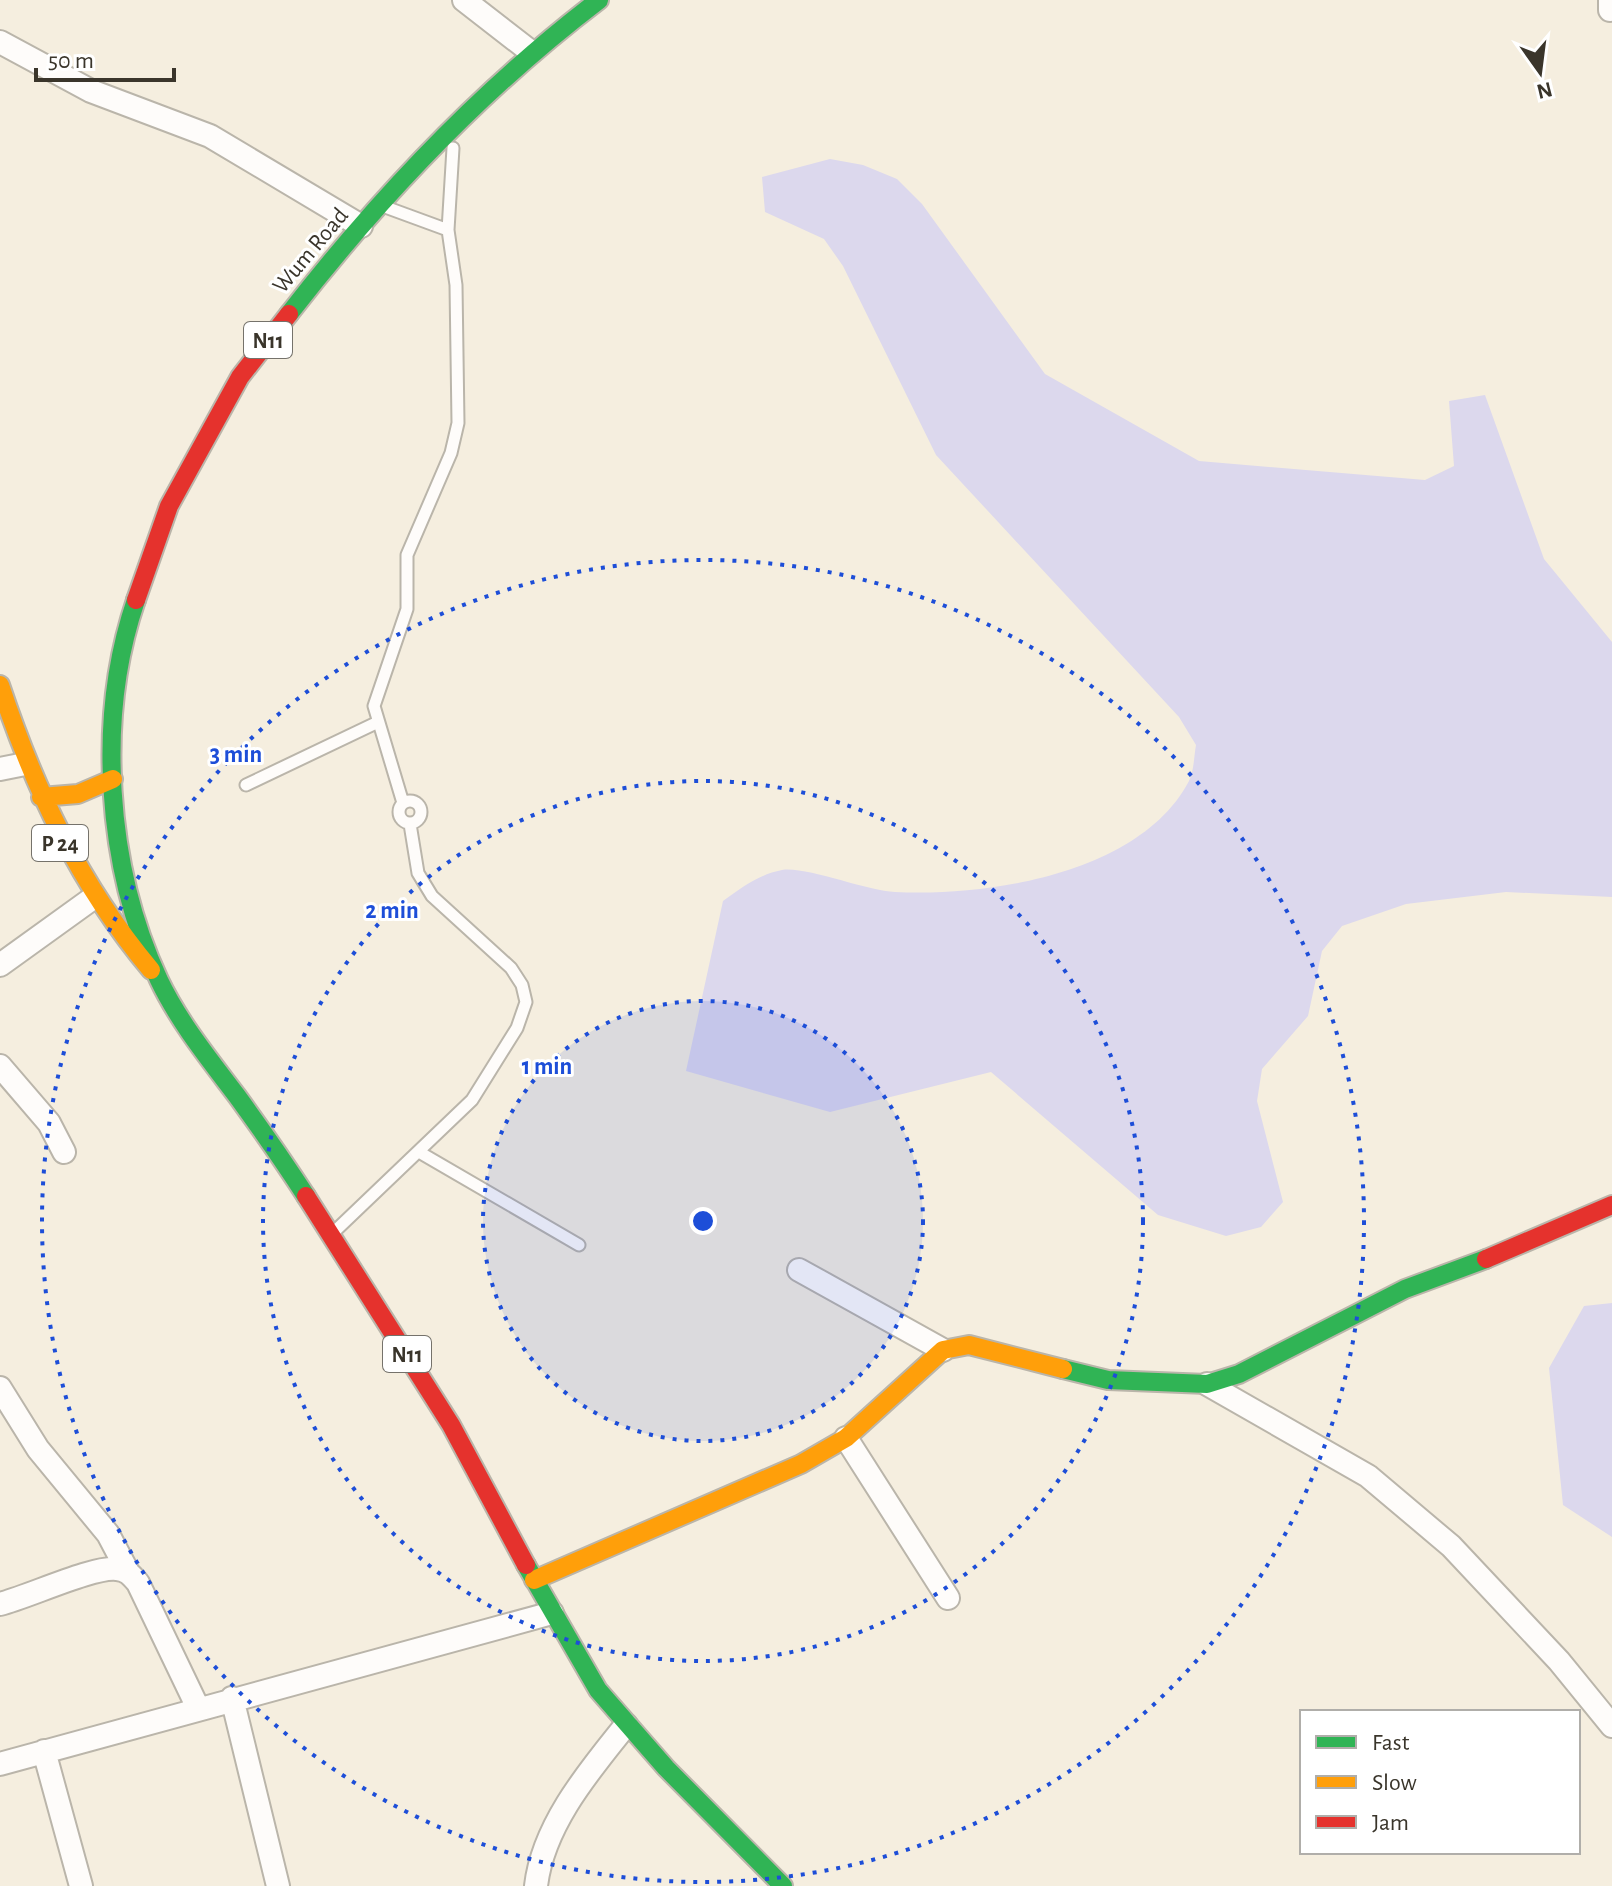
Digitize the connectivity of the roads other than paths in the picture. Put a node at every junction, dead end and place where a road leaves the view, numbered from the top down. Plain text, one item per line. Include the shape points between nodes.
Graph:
1 (464, 0) edge
2 (599, 0) edge
3 (0, 42) edge
4 (531, 52) junction
5 (454, 128) junction
6 (381, 205) junction
7 (361, 226) junction
8 (448, 230) junction
9 (0, 685) edge
10 (376, 723) junction
11 (25, 764) junction
12 (0, 769) edge
13 (113, 779) junction
14 (246, 785) dead end
15 (41, 797) junction
16 (93, 898) junction
17 (0, 965) edge
18 (159, 980) junction
19 (0, 1066) edge
20 (64, 1152) dead end
21 (419, 1152) junction
22 (1612, 1205) edge
23 (331, 1235) junction
24 (579, 1245) dead end
25 (799, 1270) dead end
26 (943, 1350) junction
27 (1207, 1384) junction
28 (0, 1388) edge
29 (846, 1438) junction
30 (128, 1572) junction
31 (534, 1580) junction
32 (948, 1598) dead end
33 (0, 1604) edge
34 (552, 1613) junction
35 (232, 1698) junction
36 (198, 1708) junction
37 (626, 1725) junction
38 (1612, 1726) edge
39 (44, 1751) junction
40 (0, 1764) edge
41 (279, 1882) edge
42 (81, 1886) edge
43 (536, 1886) edge
44 (783, 1886) edge

1 - 4 street
2 - 4 main road, Wum Road / N11
3 - 7 street via 91,91 210,136
4 - 5 main road, Wum Road / N11
5 - 6 main road, Wum Road / N11
5 - 8 lane
6 - 7 main road, Wum Road / N11
6 - 8 lane
7 - 13 main road, Wum Road / N11 via 240,377 169,506 127,627 116,676
8 - 10 lane via 456,285 458,423 451,453 407,555 407,609 374,706
9 - 11 main road, P 24
10 - 14 lane
10 - 21 lane via 403,803 419,806 420,818 410,824 418,873 432,896 511,968 526,1002 517,1028 472,1100
11 - 12 street
11 - 15 main road, P 24
13 - 15 main road via 71,797
13 - 18 main road, N11 via 122,864
15 - 16 main road, P 24 via 60,843
16 - 17 street
16 - 18 main road, P 24
18 - 23 main road, N11 via 185,1026 264,1132
19 - 20 street via 49,1123
21 - 23 lane
21 - 24 lane
22 - 27 main road via 1405,1289 1239,1374
23 - 31 main road, N11 via 451,1425
25 - 26 street
26 - 27 main road via 969,1345 1108,1380
26 - 29 main road
27 - 38 street via 1368,1476 1451,1546
28 - 30 street via 38,1449 108,1534
29 - 31 main road via 801,1464
29 - 32 street
30 - 33 street via 97,1572
30 - 36 street
31 - 34 main road, N11
34 - 35 street
34 - 37 main road, N11 via 598,1690
35 - 36 street
35 - 41 street
36 - 39 street
37 - 43 street via 588,1773 556,1827 538,1867
37 - 44 main road, N11
39 - 40 street
39 - 42 street

